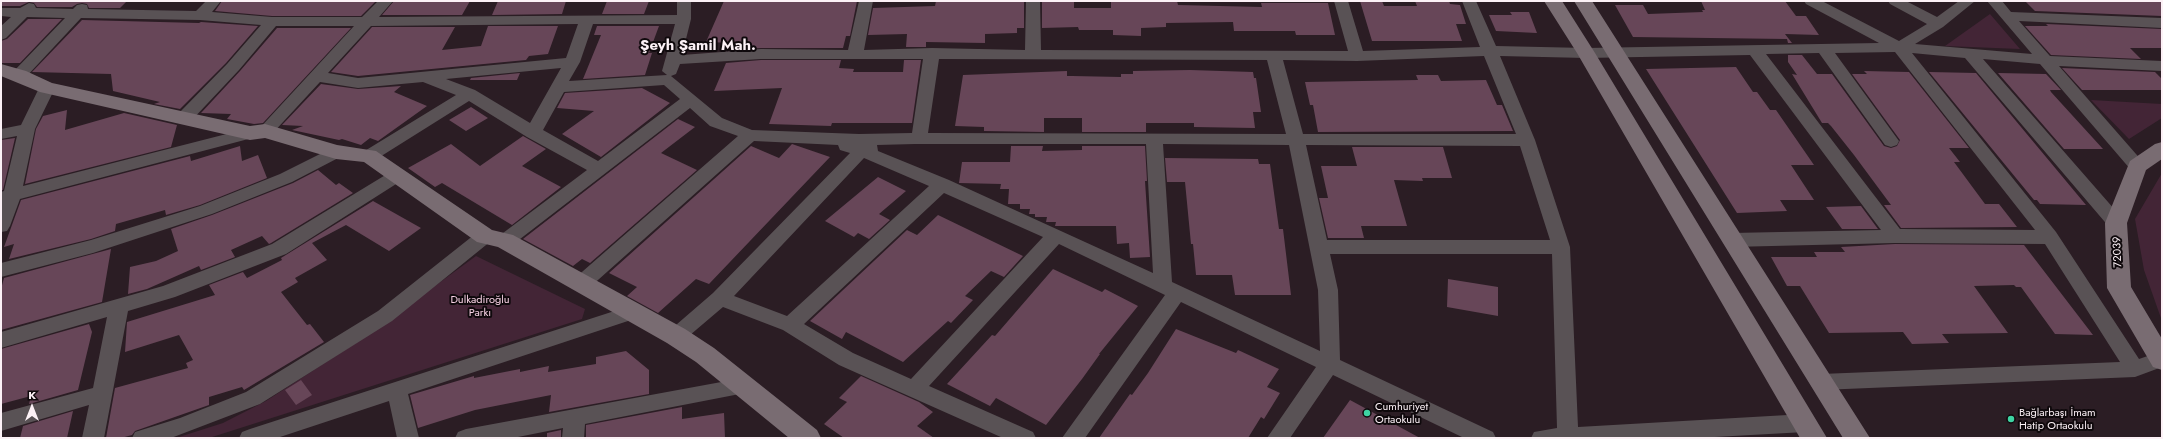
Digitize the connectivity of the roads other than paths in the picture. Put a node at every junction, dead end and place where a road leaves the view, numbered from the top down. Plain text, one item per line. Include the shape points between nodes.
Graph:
1 (34, 1) edge
2 (88, 1) edge
3 (214, 1) edge
4 (386, 1) edge
5 (684, 1) edge
6 (866, 1) edge
7 (1033, 1) edge
8 (1342, 1) edge
9 (1469, 1) edge
10 (1553, 1) edge
11 (1583, 1) edge
12 (1811, 1) edge
13 (1895, 1) edge
14 (1968, 1) edge
15 (1994, 1) edge
16 (1, 12) edge
17 (24, 12) junction
18 (78, 13) junction
19 (200, 16) junction
20 (2007, 16) junction
21 (684, 19) junction
22 (587, 20) junction
23 (272, 21) junction
24 (365, 22) junction
25 (2162, 23) edge
26 (1938, 24) junction
27 (1, 35) edge
28 (1899, 47) junction
29 (1823, 48) junction
30 (1755, 50) junction
31 (1489, 51) junction
32 (1614, 52) junction
33 (1586, 53) junction
34 (855, 54) junction
35 (932, 54) junction
36 (1033, 54) junction
37 (1971, 55) junction
38 (1274, 56) junction
39 (1357, 56) junction
40 (673, 60) junction
41 (2044, 60) junction
42 (572, 62) junction
43 (2162, 66) edge
44 (10, 73) edge
45 (316, 76) junction
46 (424, 77) junction
47 (668, 80) junction
48 (558, 87) junction
49 (47, 88) junction
50 (469, 94) junction
51 (690, 100) junction
52 (185, 117) junction
53 (27, 129) junction
54 (258, 132) junction
55 (534, 133) junction
56 (1, 134) edge
57 (750, 135) junction
58 (812, 139) junction
59 (1154, 139) junction
60 (1296, 139) junction
61 (919, 140) junction
62 (1527, 140) junction
63 (1891, 141) dead end
64 (2162, 149) edge
65 (862, 150) junction
66 (336, 152) junction
67 (369, 156) junction
68 (2137, 166) junction
69 (598, 169) junction
70 (398, 175) junction
71 (943, 184) junction
72 (6, 197) edge
73 (2116, 223) junction
74 (1, 226) edge
75 (1056, 235) junction
76 (1896, 236) junction
77 (2050, 236) junction
78 (495, 238) junction
79 (1731, 240) junction
80 (1320, 247) junction
81 (1561, 247) junction
82 (1, 270) edge
83 (582, 283) junction
84 (1171, 289) junction
85 (720, 298) junction
86 (119, 307) junction
87 (633, 312) junction
88 (790, 325) junction
89 (676, 336) junction
90 (1, 340) edge
91 (2162, 359) edge
92 (1330, 364) junction
93 (2135, 369) junction
94 (1821, 382) junction
95 (743, 386) junction
96 (396, 389) junction
97 (914, 389) junction
98 (103, 393) junction
99 (575, 417) junction
100 (1, 422) edge
101 (1809, 431) edge
102 (1635, 436) edge
103 (1568, 437) edge
104 (93, 438) edge
105 (143, 438) edge
106 (250, 438) edge
107 (408, 438) edge
108 (466, 438) edge
109 (573, 438) edge
110 (808, 438) edge
111 (1025, 438) edge
112 (1073, 438) edge
113 (1278, 438) edge
114 (1485, 438) edge
115 (1542, 438) edge
116 (1857, 438) edge

1 - 17 street
2 - 18 street
3 - 19 street
4 - 24 street
5 - 21 street
6 - 34 street
7 - 36 street
8 - 39 street
9 - 31 street
10 - 33 main road
11 - 32 main road
12 - 28 street
13 - 26 street
14 - 26 street
15 - 20 street
16 - 17 street
17 - 18 street
17 - 27 street
18 - 19 street
18 - 44 street
19 - 23 street
20 - 25 street
20 - 41 street
21 - 22 street
21 - 40 street
22 - 24 street
22 - 42 street
23 - 24 street
23 - 52 street
24 - 45 street
26 - 28 street
28 - 29 street
28 - 37 street
28 - 77 street
29 - 30 street
29 - 63 street
30 - 32 street
30 - 76 street
31 - 33 street
31 - 39 street
31 - 62 street
32 - 33 street
32 - 79 main road
33 - 101 main road
34 - 35 street
34 - 40 street via 761,54
35 - 36 street
35 - 61 street
36 - 38 street
37 - 41 street
37 - 73 street
38 - 39 street
38 - 60 street
40 - 47 street
41 - 43 street
41 - 68 street
42 - 46 street
42 - 48 street
44 - 49 main road
45 - 46 street via 358,83
45 - 54 street
46 - 50 street
47 - 48 street
47 - 51 street
48 - 55 street
49 - 52 main road
49 - 53 street
50 - 55 street
50 - 67 street
51 - 57 street via 716,122
51 - 69 street
52 - 54 main road
53 - 56 street
53 - 72 street
54 - 66 main road
54 - 72 street
55 - 69 street
57 - 58 street
57 - 83 street
58 - 61 street
58 - 65 street
59 - 60 street
59 - 61 street
59 - 84 street
60 - 62 street
60 - 80 street
61 - 65 street
62 - 81 street
64 - 68 main road
65 - 71 street
65 - 85 street
66 - 67 main road
66 - 82 street via 286,178 206,210 93,246
67 - 70 main road
68 - 73 main road, 72039
69 - 78 street
70 - 78 main road
70 - 86 street via 279,249 168,292
71 - 75 street
71 - 88 street
72 - 74 street
73 - 91 main road, 72039 via 2119,288
75 - 84 street
75 - 97 street
76 - 77 street
76 - 79 street
77 - 93 street
78 - 83 main road
78 - 105 street via 385,316 253,398
79 - 94 main road
80 - 81 street
80 - 92 street via 1328,290
81 - 103 street
83 - 87 main road
84 - 92 street
84 - 112 street
85 - 88 street
85 - 89 street
86 - 90 street
86 - 98 street
87 - 89 main road
87 - 96 street
88 - 97 street via 846,359
89 - 95 main road via 705,355
91 - 93 street
92 - 113 street
92 - 114 street
93 - 94 street
94 - 116 main road
95 - 99 street
95 - 110 main road
96 - 106 street
96 - 107 street
97 - 111 street
98 - 100 street
98 - 104 street
99 - 108 street
99 - 109 street
101 - 102 street
102 - 103 street
103 - 115 street

